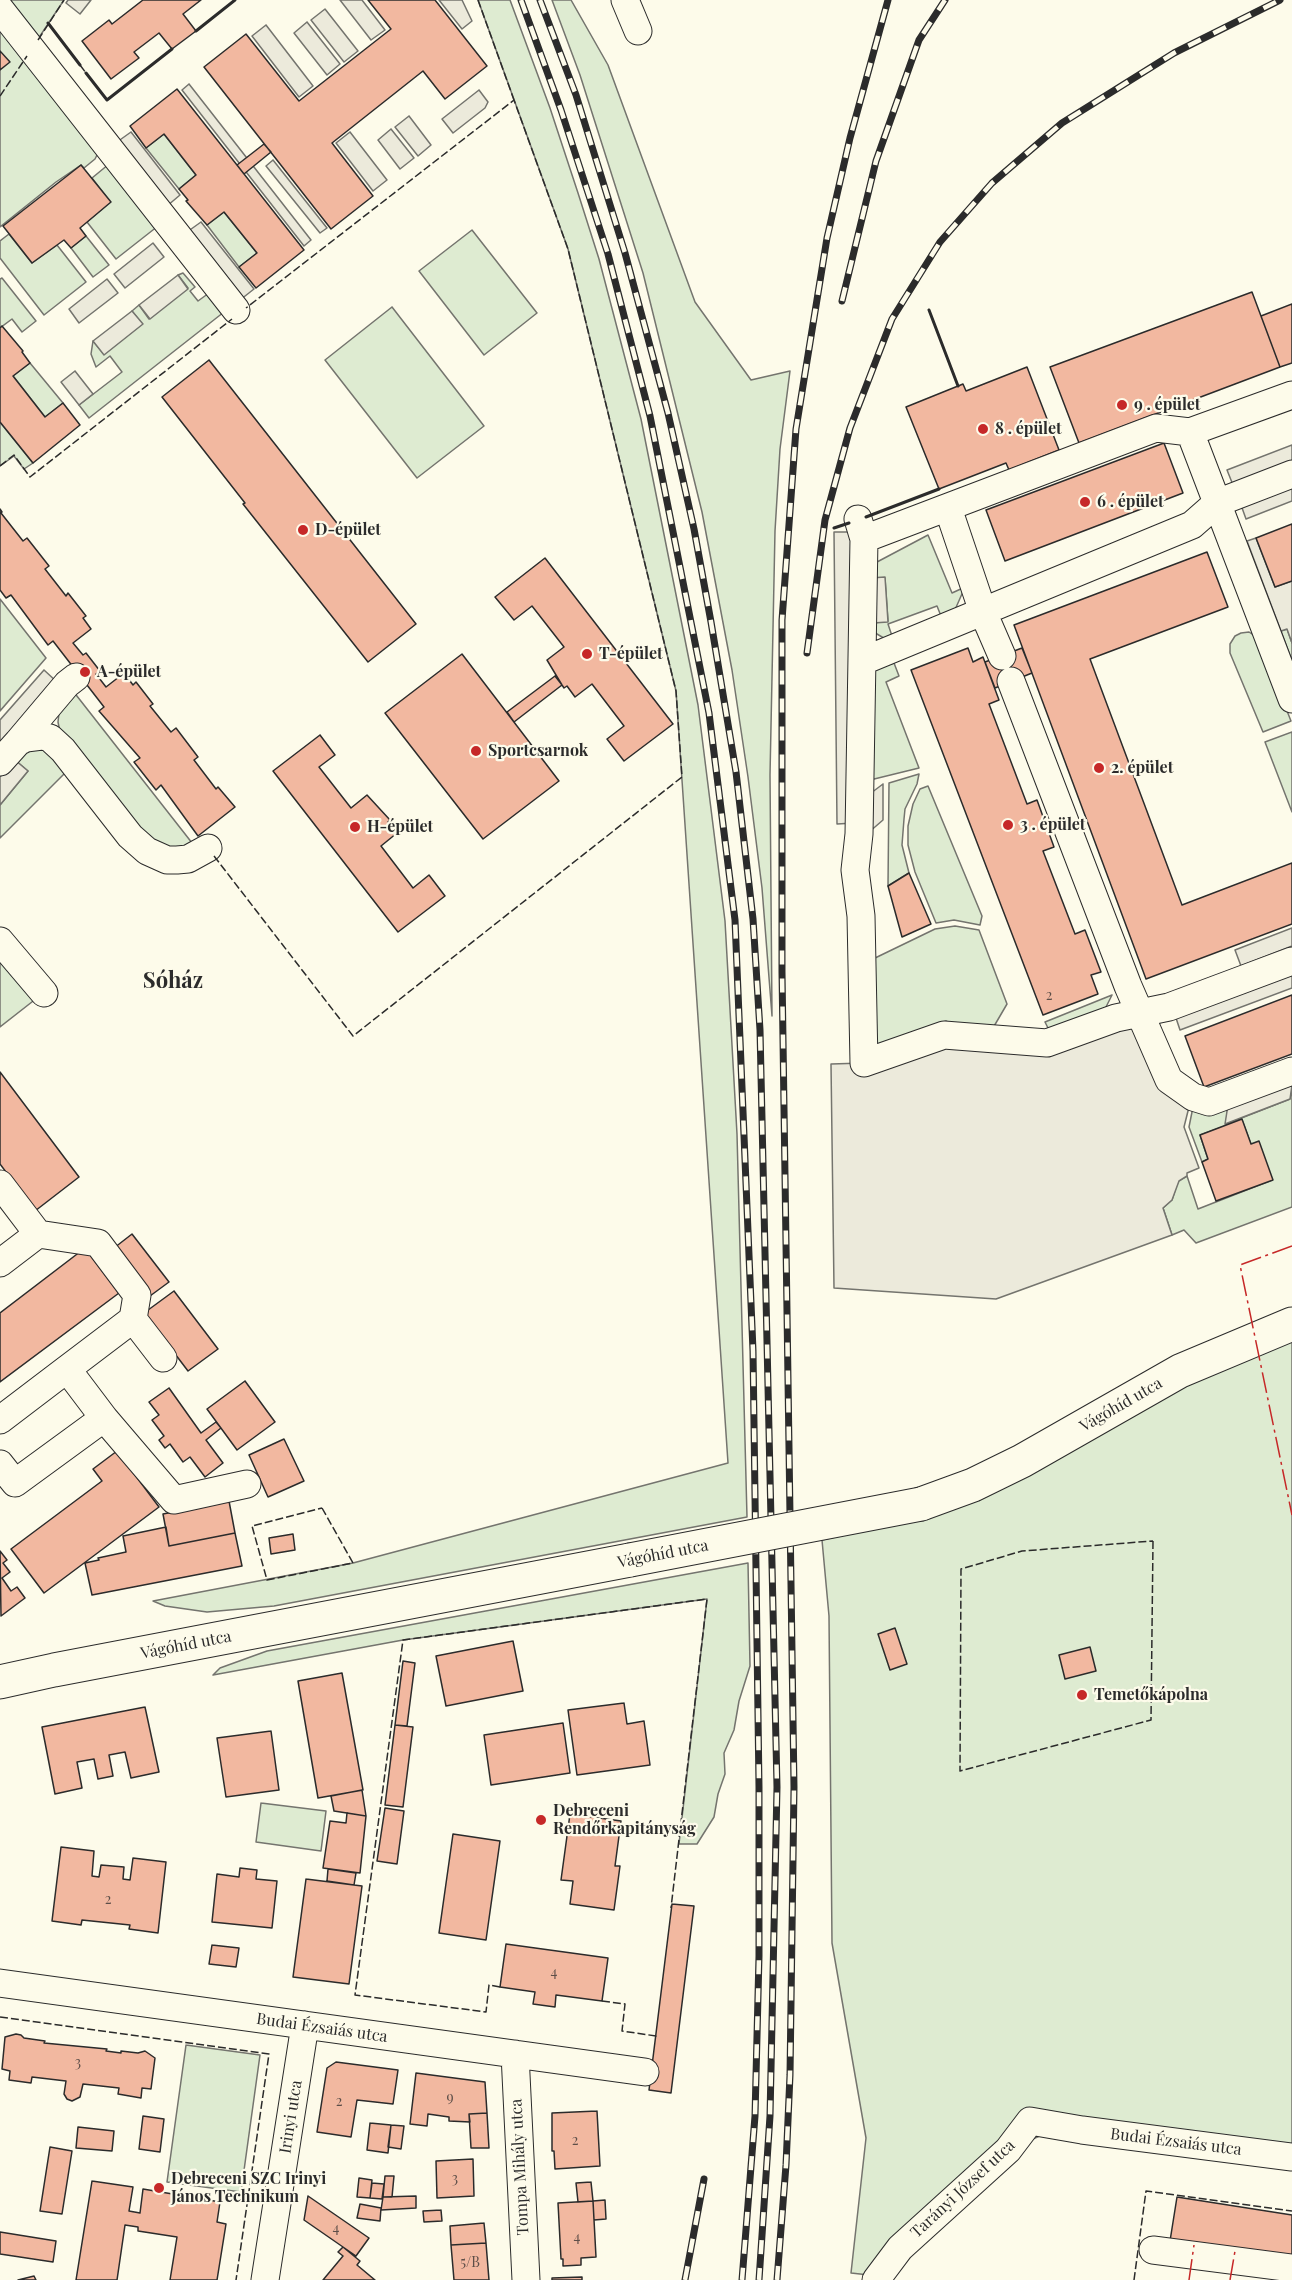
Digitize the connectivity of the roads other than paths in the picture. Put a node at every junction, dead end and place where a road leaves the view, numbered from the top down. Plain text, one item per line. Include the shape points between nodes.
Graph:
1 (625, 0) edge
2 (0, 9) edge
3 (638, 31) dead end
4 (236, 310) dead end
5 (1292, 395) edge
6 (1190, 432) junction
7 (1292, 474) edge
8 (1217, 503) junction
9 (948, 508) junction
10 (983, 612) junction
11 (1002, 656) dead end
12 (862, 661) junction
13 (75, 677) dead end
14 (1011, 681) dead end
15 (1292, 699) edge
16 (18, 742) junction
17 (0, 762) edge
18 (208, 848) dead end
19 (0, 941) edge
20 (1292, 961) edge
21 (44, 993) dead end
22 (1140, 1014) junction
23 (1292, 1071) edge
24 (0, 1184) edge
25 (38, 1234) junction
26 (0, 1263) edge
27 (133, 1319) junction
28 (1292, 1324) edge
29 (163, 1358) dead end
30 (67, 1369) junction
31 (104, 1418) junction
32 (0, 1420) edge
33 (0, 1464) edge
34 (247, 1484) dead end
35 (0, 1683) edge
36 (0, 1983) edge
37 (305, 2025) junction
38 (515, 2054) junction
39 (645, 2072) dead end
40 (1060, 2127) joint
41 (1292, 2157) edge
42 (1153, 2250) dead end
43 (1292, 2268) edge
44 (265, 2280) edge
45 (526, 2280) edge
46 (876, 2280) edge

1 - 3 street
2 - 4 street
5 - 6 street
6 - 8 street
6 - 9 street via 1156,428
7 - 8 street
8 - 10 street via 1192,525
8 - 15 street
9 - 10 street
9 - 12 street via 861,529
10 - 11 street
10 - 12 street
12 - 22 street via 855,870 861,916 864,1063 944,1035 1047,1043 1116,1018
13 - 16 street
14 - 22 street
16 - 17 street
16 - 18 street via 42,736 56,743 130,836 147,851 177,860 188,859
19 - 21 street
20 - 22 street
22 - 23 street via 1169,1080 1193,1097 1209,1102
24 - 25 street
25 - 26 street
25 - 27 street via 98,1243 137,1295
27 - 29 street
27 - 30 street
28 - 35 main road, Vágóhíd utca, bridge via 1180,1371 1023,1461 921,1504
30 - 31 street
30 - 32 street
31 - 33 street via 15,1484
31 - 34 street via 174,1500
36 - 37 street, Budai Ézsaiás utca
37 - 38 street, Budai Ézsaiás utca
37 - 44 street, Irinyi utca
38 - 39 street, Budai Ézsaiás utca
38 - 45 street, Tompa Mihály utca
40 - 41 street, Budai Ézsaiás utca
40 - 46 street, Tarányi József utca via 1030,2121 1008,2150 900,2248
42 - 43 street

